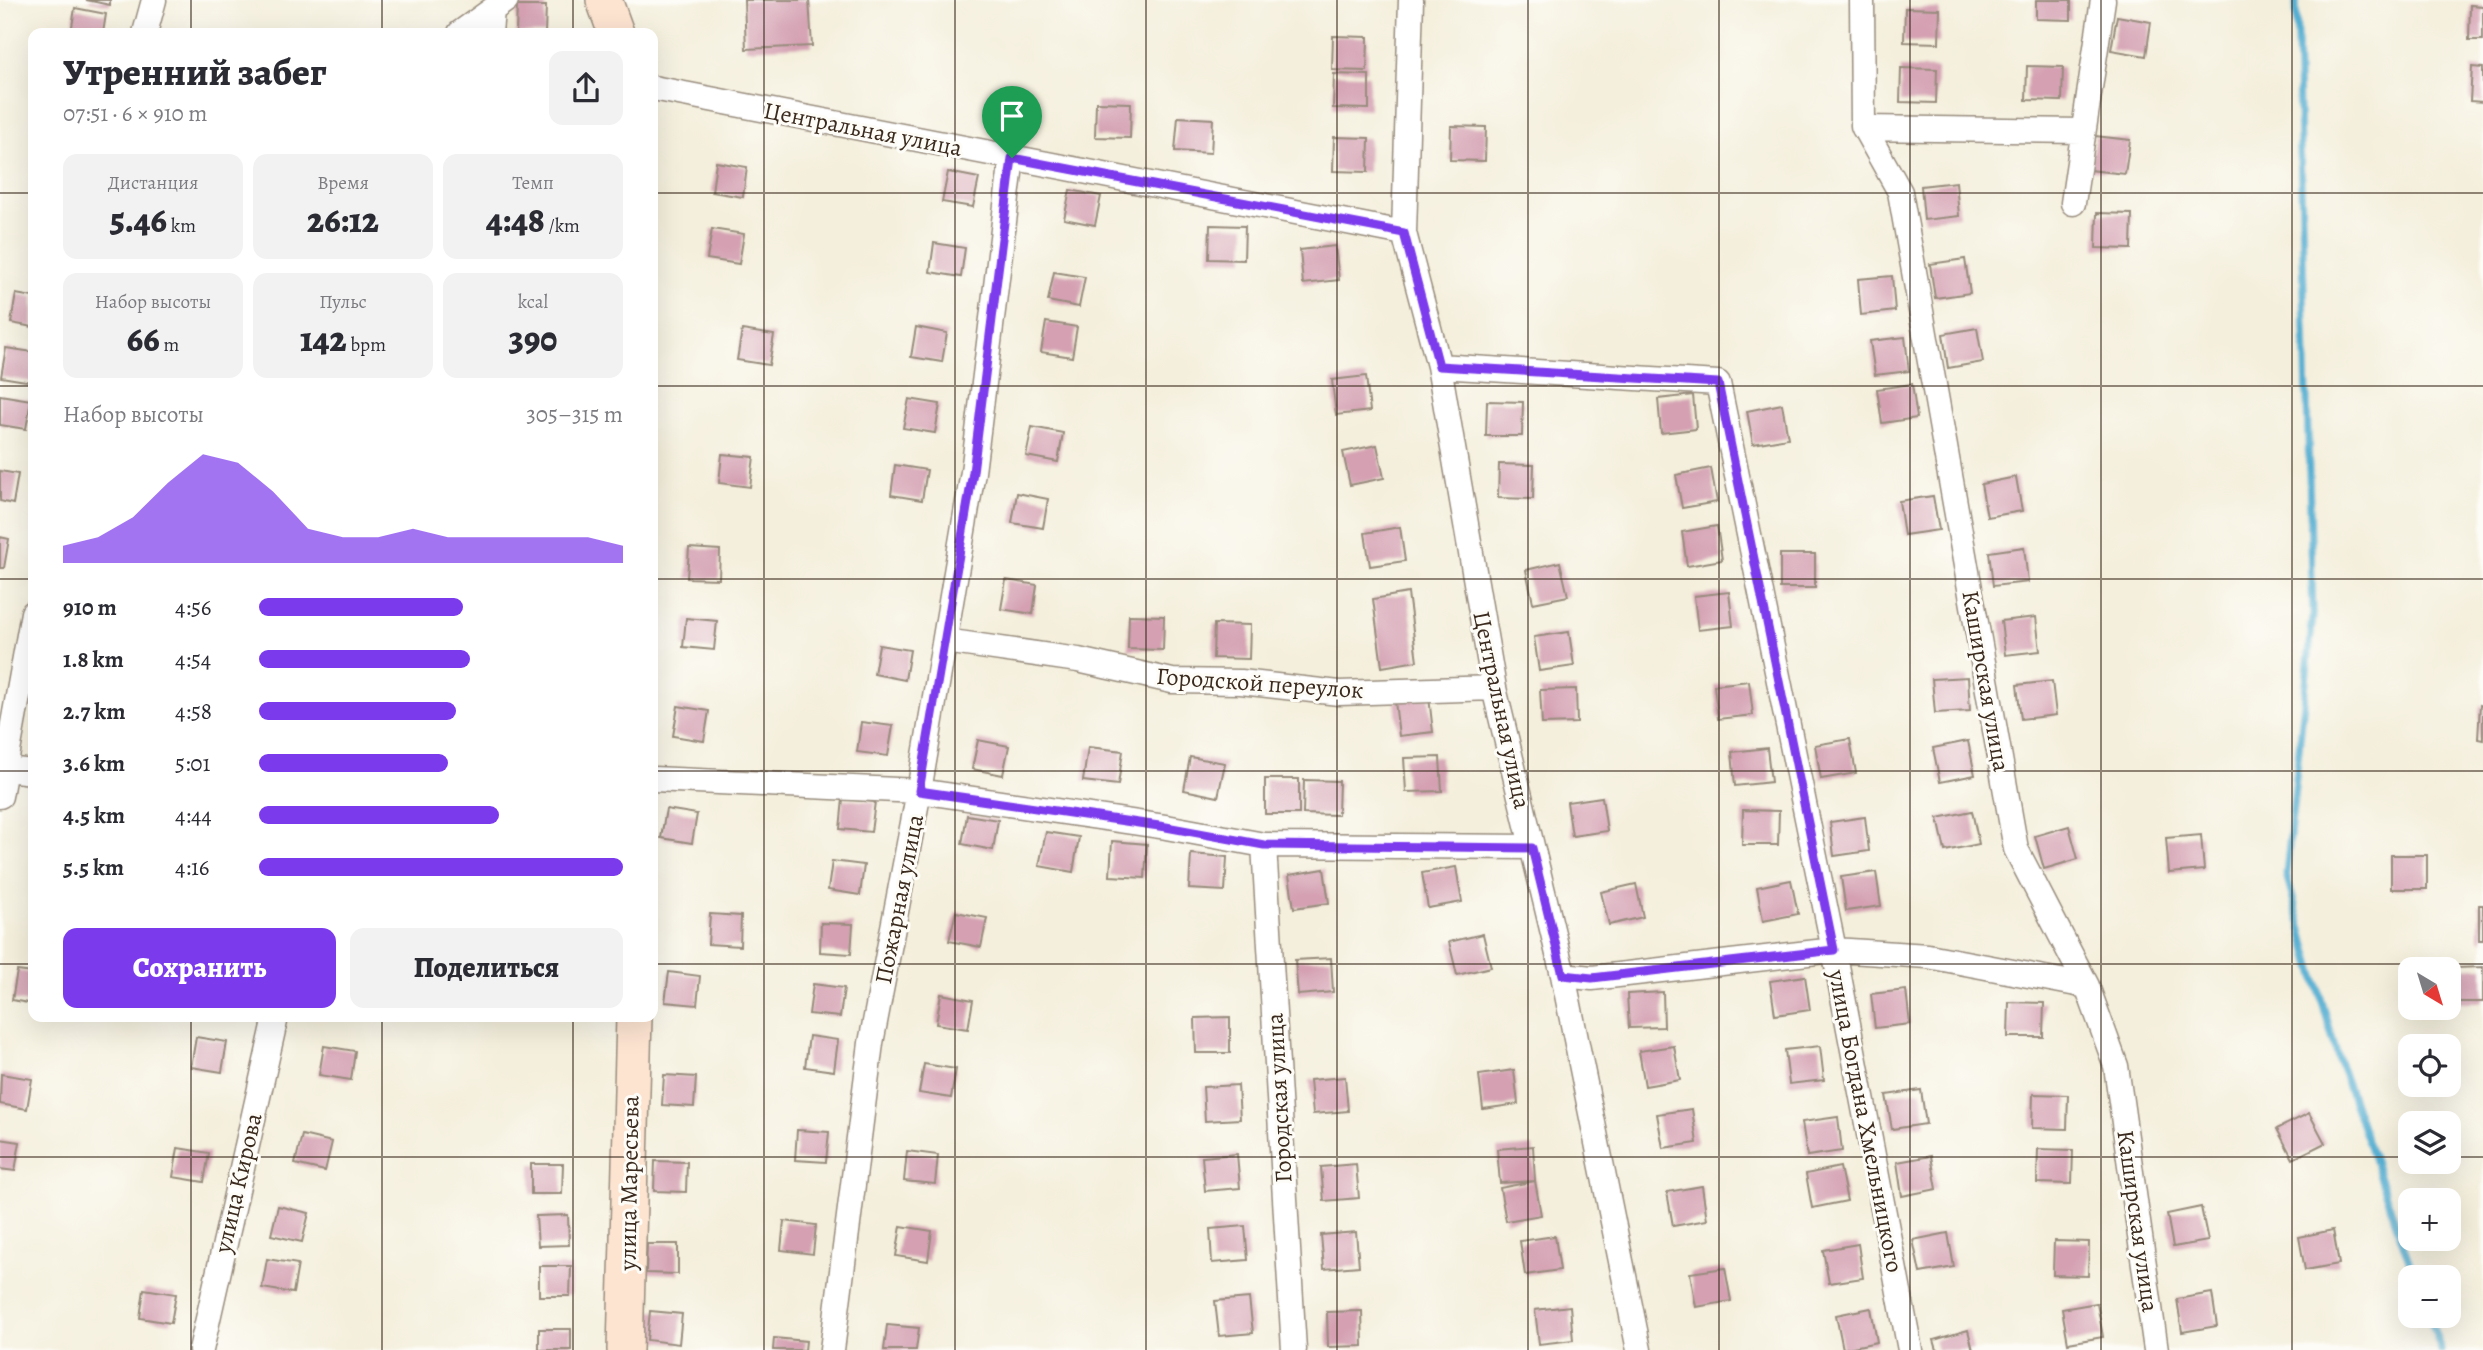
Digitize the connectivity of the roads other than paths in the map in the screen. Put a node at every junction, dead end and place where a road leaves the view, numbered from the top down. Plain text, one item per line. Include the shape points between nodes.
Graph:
1 (153, 0) edge
2 (604, 0) edge
3 (1411, 0) edge
4 (1862, 0) edge
5 (2103, 0) edge
6 (496, 15) edge
7 (146, 28) edge
8 (470, 28) edge
9 (614, 28) edge
10 (658, 89) edge
11 (1864, 128) junction
12 (2083, 131) junction
13 (1012, 158) junction
14 (2073, 203) dead end
15 (1404, 233) junction
16 (1439, 366) junction
17 (945, 641) junction
18 (28, 642) edge
19 (1494, 688) junction
20 (6, 769) junction
21 (28, 771) edge
22 (658, 779) edge
23 (919, 791) junction
24 (0, 796) edge
25 (1264, 845) junction
26 (1532, 848) junction
27 (1834, 950) junction
28 (1563, 975) junction
29 (2087, 986) junction
30 (274, 1022) edge
31 (634, 1022) edge
32 (201, 1350) edge
33 (625, 1350) edge
34 (832, 1350) edge
35 (1294, 1350) edge
36 (1639, 1350) edge
37 (1910, 1350) edge
38 (2156, 1350) edge

1 - 7 street
2 - 9 street
3 - 15 street, Центральная улица
4 - 11 street, Каширская улица
5 - 12 street
6 - 8 street
10 - 13 street, Центральная улица
11 - 12 street
11 - 29 street, Каширская улица via 1900,192 2016,849
12 - 14 street
13 - 15 street, Центральная улица
13 - 17 street, Пожарная улица via 973,472
15 - 16 street, Центральная улица
16 - 19 street, Центральная улица
16 - 27 street, улица Богдана Хмельницкого via 1718,383
17 - 19 street, Городской переулок via 1078,660 1172,681 1241,682 1339,693
17 - 23 street, Пожарная улица
18 - 20 street
19 - 26 street, Центральная улица
20 - 21 street
20 - 24 street
22 - 23 street
23 - 25 street
23 - 34 street, Пожарная улица via 871,1042
25 - 26 street
25 - 35 street, Городская улица
26 - 28 street, Центральная улица
27 - 28 street via 1592,978
27 - 29 street via 1928,956
27 - 37 street, улица Богдана Хмельницкого
28 - 36 street, Центральная улица
29 - 38 street, Каширская улица via 2116,1066
30 - 32 street, улица Кирова
31 - 33 street, улица Маресьева

